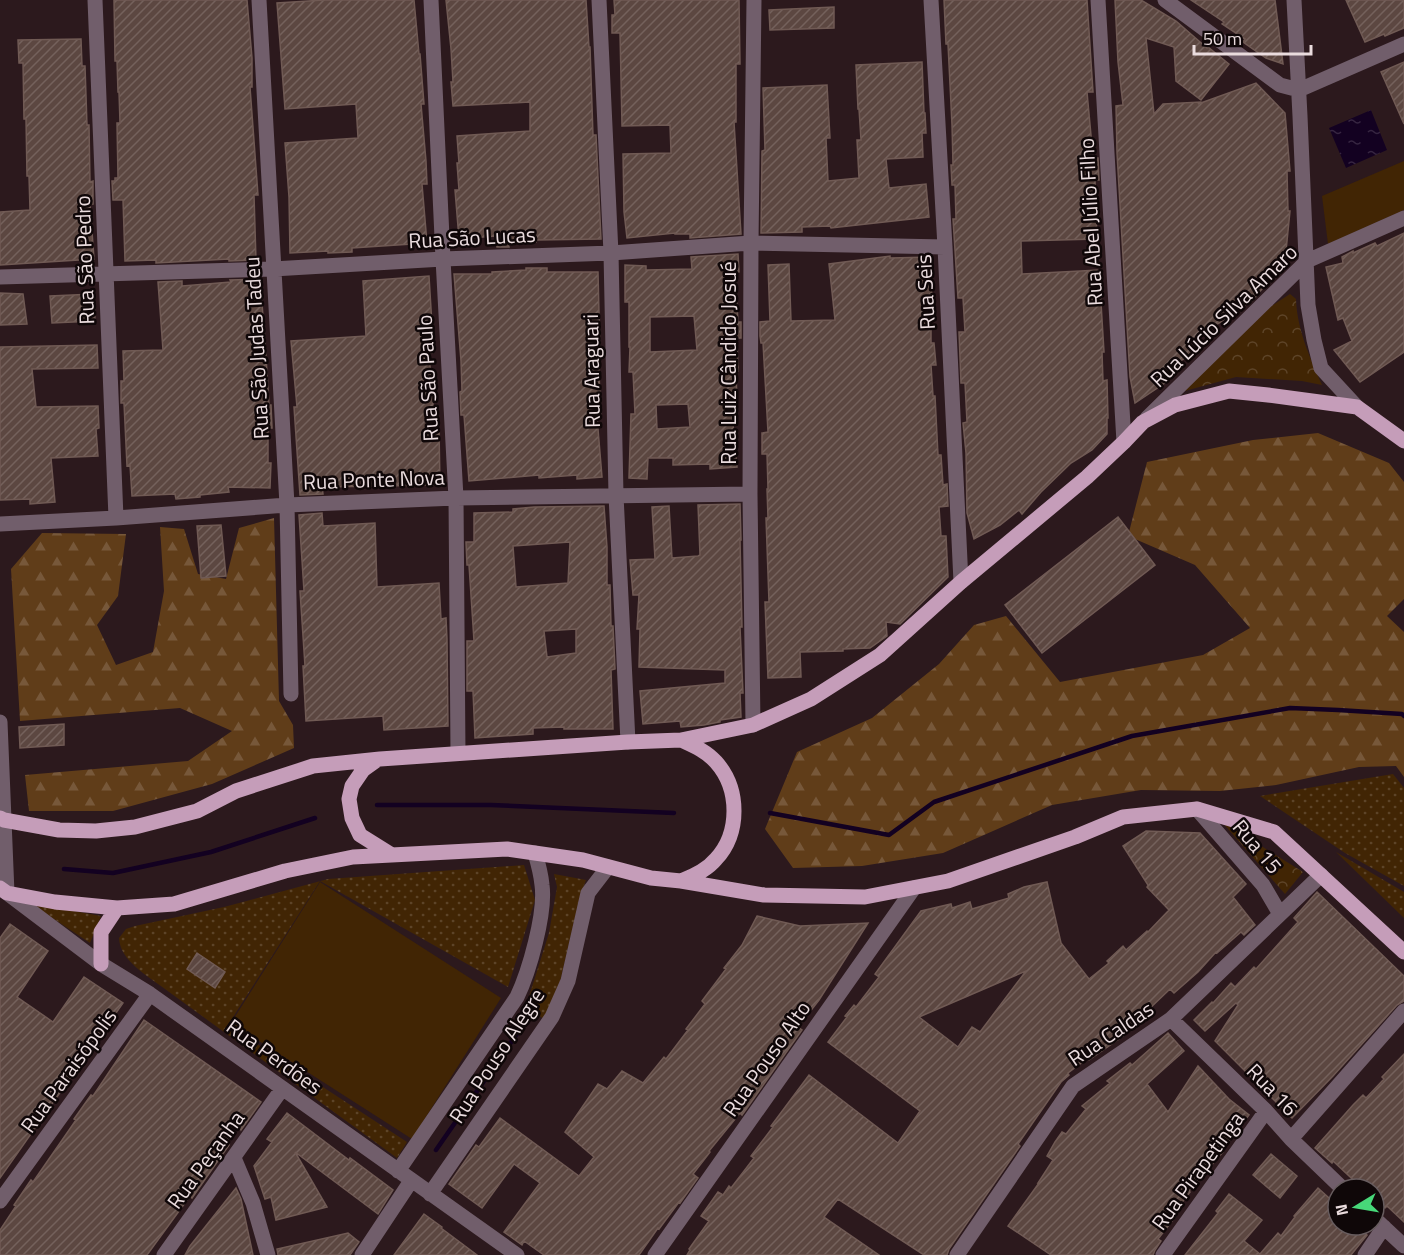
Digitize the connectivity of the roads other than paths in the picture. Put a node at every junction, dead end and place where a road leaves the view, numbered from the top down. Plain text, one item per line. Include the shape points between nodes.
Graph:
1 (95, 0) edge
2 (259, 0) edge
3 (431, 0) edge
4 (599, 0) edge
5 (754, 0) edge
6 (931, 0) edge
7 (1098, 0) edge
8 (1165, 0) edge
9 (1294, 0) edge
10 (1404, 44) edge
11 (1299, 90) junction
12 (1404, 218) edge
13 (751, 243) junction
14 (945, 247) junction
15 (610, 253) junction
16 (443, 260) junction
17 (1307, 261) junction
18 (273, 269) junction
19 (106, 274) junction
20 (0, 277) edge
21 (1357, 407) junction
22 (1143, 422) junction
23 (1404, 441) edge
24 (1124, 442) junction
25 (616, 495) junction
26 (750, 495) junction
27 (456, 498) junction
28 (287, 505) junction
29 (116, 518) junction
30 (0, 524) edge
31 (961, 582) junction
32 (291, 694) dead end
33 (0, 722) edge
34 (753, 725) junction
35 (681, 740) junction
36 (628, 742) junction
37 (458, 753) junction
38 (380, 759) junction
39 (1197, 809) junction
40 (2, 819) edge
41 (535, 853) junction
42 (392, 855) junction
43 (608, 867) junction
44 (1321, 875) junction
45 (681, 881) junction
46 (914, 888) junction
47 (2, 894) edge
48 (117, 908) junction
49 (1280, 914) junction
50 (1404, 952) edge
51 (101, 964) junction
52 (150, 994) junction
53 (1404, 1011) edge
54 (1171, 1019) junction
55 (282, 1089) junction
56 (1266, 1111) junction
57 (1291, 1139) junction
58 (234, 1158) junction
59 (398, 1172) junction
60 (1331, 1177) edge
61 (411, 1181) junction
62 (430, 1194) junction
63 (0, 1201) edge
64 (1386, 1229) edge
65 (1373, 1237) edge
66 (1404, 1246) edge
67 (164, 1255) edge
68 (268, 1255) edge
69 (362, 1255) edge
70 (517, 1255) edge
71 (655, 1255) edge
72 (957, 1255) edge
73 (1163, 1255) edge
74 (1365, 1255) edge

1 - 19 street, Rua São Pedro
2 - 18 street, Rua São Judas Tadeu
3 - 16 street, Rua São Paulo
4 - 15 street, Rua Araguari
5 - 13 street, Rua Luiz Cândido Josué
6 - 14 street, Rua Seis
7 - 24 street, Rua Abel Júlio Filho
8 - 11 street via 1280,85
9 - 11 street
10 - 11 street
11 - 17 street
12 - 17 street, Rua Lúcio Silva Amaro
13 - 14 street, Rua São Lucas
13 - 15 street, Rua São Lucas
13 - 26 street, Rua Luiz Cândido Josué
14 - 31 street, Rua Seis
15 - 16 street, Rua São Lucas
15 - 25 street, Rua Araguari
16 - 18 street, Rua São Lucas
16 - 27 street, Rua São Paulo
17 - 21 street via 1308,305 1321,368
17 - 22 street, Rua Lúcio Silva Amaro
18 - 19 street, Rua São Lucas
18 - 28 street, Rua São Judas Tadeu
19 - 20 street, Rua São Lucas
19 - 29 street, Rua São Pedro
21 - 22 main road via 1229,392 1176,405
21 - 23 main road
22 - 24 main road
24 - 31 main road
25 - 26 street, Rua Ponte Nova
25 - 27 street, Rua Ponte Nova
25 - 36 street, Rua Araguari
26 - 34 street, Rua Luiz Cândido Josué
27 - 28 street, Rua Ponte Nova
27 - 37 street, Rua São Paulo
28 - 29 street, Rua Ponte Nova
28 - 32 street, Rua São Judas Tadeu
29 - 30 street, Rua Ponte Nova
31 - 34 main road via 880,655 811,699
33 - 40 street
34 - 35 main road
35 - 36 main road
35 - 45 main road via 701,749 728,780 734,822 728,842 716,860
36 - 37 main road
37 - 38 main road
38 - 40 main road via 310,767 236,791 197,812 135,827 59,830
38 - 42 main road via 363,770 349,799 360,835
39 - 44 main road via 1275,832
39 - 46 main road via 1123,817 948,881
39 - 49 street, Rua 15 via 1263,885
40 - 47 street
41 - 42 main road via 507,849
41 - 43 main road
41 - 59 street, Rua Pouso Alegre via 543,886 526,979 517,998
42 - 48 main road via 353,857 285,871 174,904
43 - 45 main road
43 - 62 street, Rua Pouso Alegre via 588,893 568,981 552,1017
44 - 49 street, Rua Caldas
44 - 50 main road
45 - 46 main road via 764,895 865,897
46 - 71 street, Rua Pouso Alto
47 - 48 main road
47 - 51 street, Rua Perdões
48 - 51 main road via 101,932
49 - 54 street, Rua Caldas
51 - 52 street, Rua Perdões
52 - 55 street, Rua Perdões
52 - 63 street, Rua Paraisópolis
53 - 57 street
54 - 56 street, Rua 16
54 - 72 street, Rua Caldas via 1073,1086
55 - 58 street, Rua Peçanha
55 - 59 street, Rua Perdões
56 - 57 street, Rua 16
56 - 73 street, Rua Pirapetinga
57 - 60 street, Rua 16
58 - 67 street, Rua Peçanha
58 - 68 street via 253,1203
59 - 61 street, Rua Perdões
61 - 62 street, Rua Perdões
61 - 69 street
62 - 70 street, Rua Perdões
64 - 66 street
65 - 74 street

